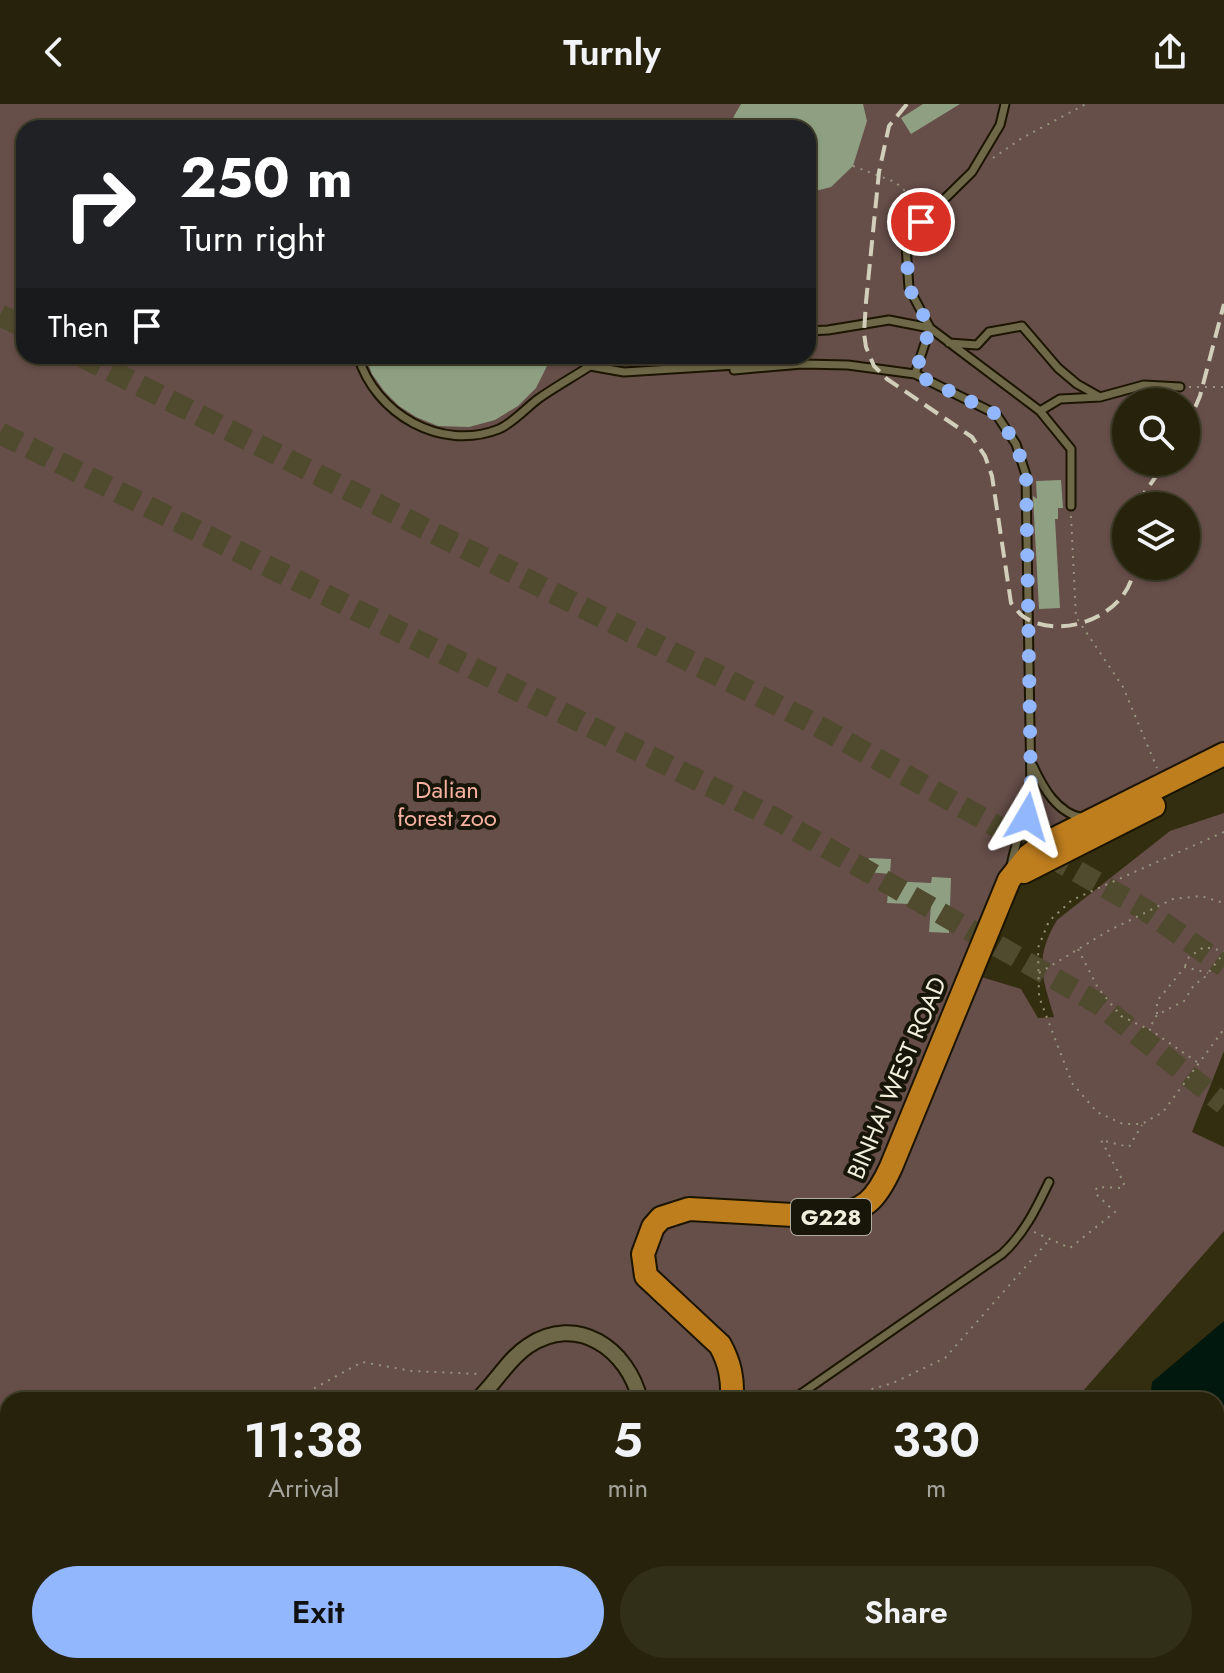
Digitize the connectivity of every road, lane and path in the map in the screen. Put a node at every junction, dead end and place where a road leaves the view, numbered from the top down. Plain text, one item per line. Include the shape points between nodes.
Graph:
1 (1005, 104) edge
2 (1086, 104) edge
3 (853, 166) dead end
4 (972, 172) junction
5 (930, 213) junction
6 (930, 328) junction
7 (816, 331) edge
8 (949, 343) junction
9 (360, 364) edge
10 (736, 364) edge
11 (734, 370) dead end
12 (915, 374) junction
13 (1180, 387) joint
14 (1224, 387) edge
15 (1100, 397) junction
16 (1040, 411) junction
17 (1071, 506) joint
18 (1224, 754) edge
19 (1031, 760) junction
20 (1224, 770) edge
21 (1164, 784) junction
22 (1093, 820) junction
23 (1224, 832) edge
24 (1009, 880) junction
25 (1224, 903) edge
26 (1078, 949) junction
27 (1224, 952) edge
28 (1185, 967) junction
29 (1038, 973) junction
30 (1208, 973) junction
31 (1157, 1015) junction
32 (1149, 1029) junction
33 (1224, 1029) edge
34 (1198, 1063) junction
35 (1142, 1124) junction
36 (1049, 1182) dead end
37 (1026, 1227) junction
38 (1050, 1239) junction
39 (502, 1375) junction
40 (308, 1392) edge
41 (485, 1392) edge
42 (639, 1392) edge
43 (732, 1392) edge
44 (804, 1392) edge
45 (861, 1392) edge

1 - 4 lane via 1000,125
2 - 4 path
3 - 5 path via 895,182
4 - 5 lane
5 - 6 lane via 906,246 909,288
6 - 7 lane via 889,320
6 - 8 lane
6 - 12 lane
8 - 15 lane via 977,345 989,332 1022,326 1058,368
8 - 16 lane
9 - 10 lane via 378,397 406,419 443,436 500,428 590,366 624,372
11 - 12 lane via 848,365
12 - 19 lane via 996,414 1016,444 1026,475
13 - 14 path
13 - 15 lane via 1144,385
15 - 16 lane via 1060,399
16 - 17 lane via 1071,449
17 - 21 path via 1076,617 1123,687
18 - 21 highway, BINHAI WEST ROAD / G228
19 - 22 lane via 1058,804
19 - 24 lane via 1027,817
20 - 24 highway
21 - 22 highway, BINHAI WEST ROAD / G228
22 - 24 highway, BINHAI WEST ROAD / G228 via 1042,845
23 - 29 path via 1072,900 1049,921 1038,948
24 - 43 highway, BINHAI WEST ROAD / G228 via 874,1198 862,1208 829,1217 689,1209 661,1218 653,1227 643,1254 646,1276 720,1345 728,1358
25 - 26 path via 1201,896 1173,899
26 - 29 path
26 - 32 path via 1098,988 1121,1016
27 - 28 path via 1204,947
27 - 30 path
28 - 30 path
28 - 31 path via 1157,1001
29 - 35 path via 1039,997 1072,1083 1097,1112 1123,1124
30 - 31 path via 1184,1001
31 - 32 path
32 - 34 path
33 - 34 path
34 - 35 path via 1163,1112
35 - 38 path via 1129,1147 1101,1140 1124,1183 1123,1188 1097,1187 1095,1193 1115,1212 1070,1248
36 - 37 lane
37 - 38 path
37 - 44 lane via 1002,1254
38 - 45 path via 945,1358
39 - 40 path via 412,1371 362,1362
39 - 41 street
39 - 42 street via 514,1358 541,1339 570,1332 600,1341 621,1360

